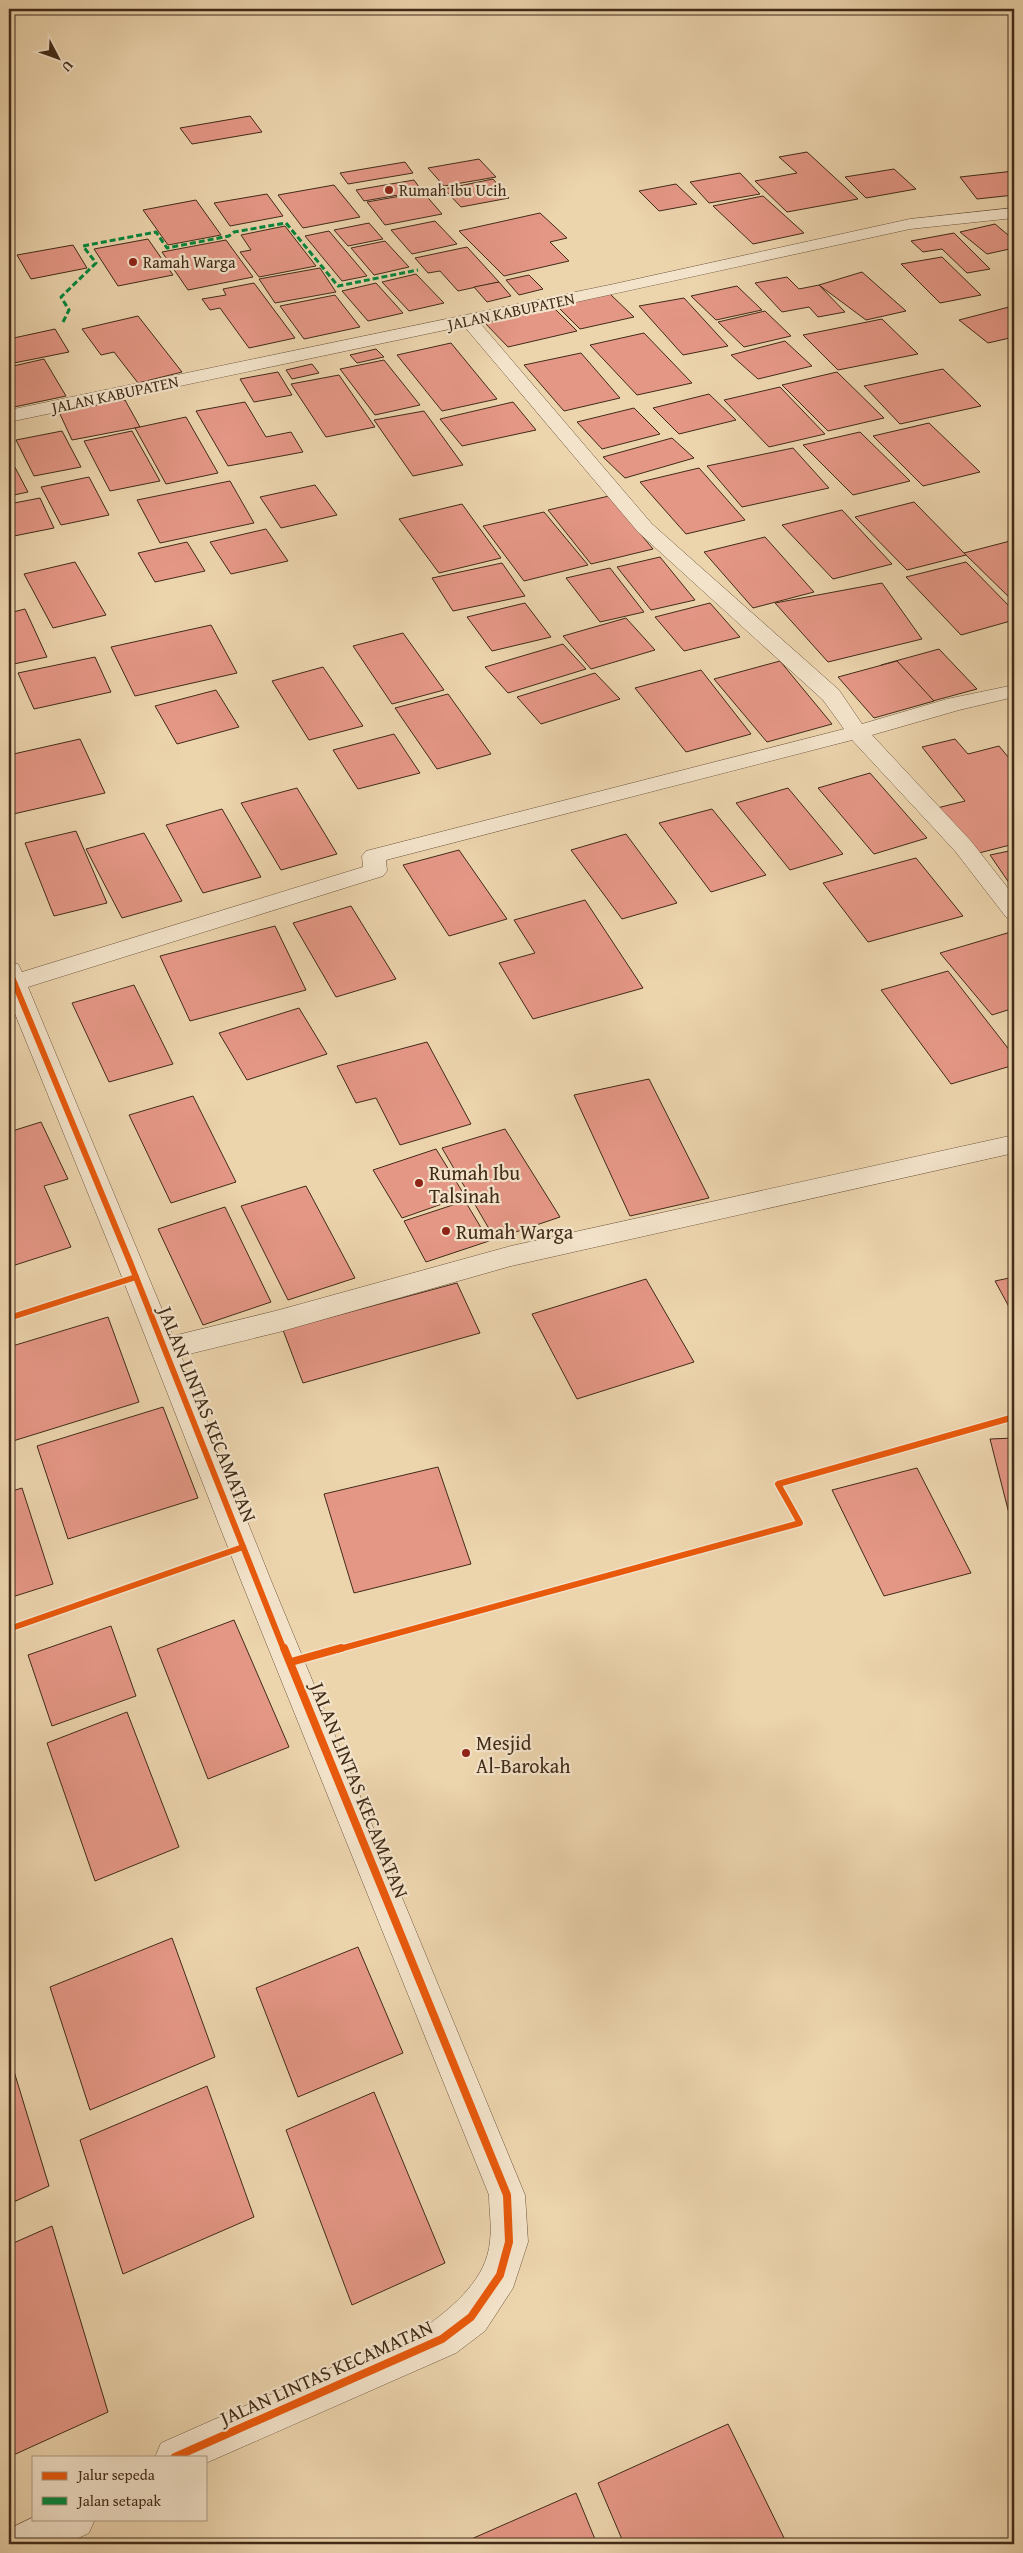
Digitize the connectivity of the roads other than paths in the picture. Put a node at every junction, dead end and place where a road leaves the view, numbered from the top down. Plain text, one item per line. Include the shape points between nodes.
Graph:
1 (1014, 212) edge
2 (468, 320) junction
3 (9, 416) edge
4 (1014, 691) edge
5 (857, 732) junction
6 (1014, 912) edge
7 (12, 976) edge
8 (1014, 1144) edge
9 (164, 1349) junction
10 (177, 2456) edge
11 (73, 2520) edge
12 (89, 2520) edge
13 (22, 2544) edge
14 (65, 2544) edge

1 - 2 street, JALAN KABUPATEN via 910,224
2 - 3 street, JALAN KABUPATEN
2 - 5 street via 645,528 831,696
4 - 5 street
5 - 6 street via 963,846
5 - 7 street via 374,856 376,871
7 - 9 street, JALAN LINTAS KECAMATAN
8 - 9 street via 511,1256 279,1321
9 - 10 street, JALAN LINTAS KECAMATAN via 508,2195 509,2242 500,2275 471,2317 442,2339
11 - 13 street
12 - 14 street

